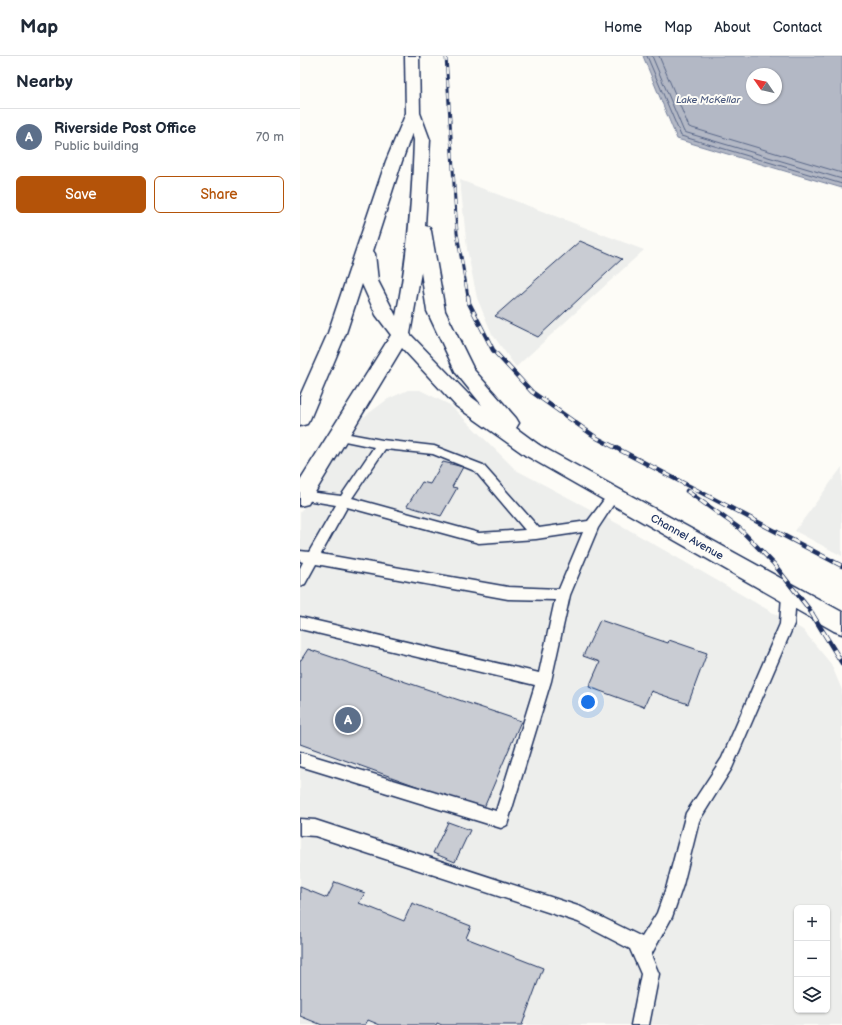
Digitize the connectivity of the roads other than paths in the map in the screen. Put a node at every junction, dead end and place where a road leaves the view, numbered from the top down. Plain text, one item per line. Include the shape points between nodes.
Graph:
1 (412, 56) edge
2 (413, 114) junction
3 (418, 210) junction
4 (365, 246) junction
5 (401, 335) junction
6 (300, 419) edge
7 (339, 436) junction
8 (382, 444) junction
9 (532, 450) junction
10 (301, 496) edge
11 (613, 496) junction
12 (344, 501) junction
13 (592, 526) junction
14 (536, 534) junction
15 (306, 557) edge
16 (300, 580) edge
17 (563, 595) junction
18 (789, 595) junction
19 (300, 623) edge
20 (842, 624) edge
21 (544, 681) junction
22 (300, 759) edge
23 (300, 827) edge
24 (641, 955) junction
25 (640, 1025) edge

1 - 2 street
2 - 3 street via 422,140
2 - 4 street
3 - 5 street via 411,286
3 - 9 street via 427,248 436,311 466,373
4 - 5 street via 369,281 385,315
4 - 6 street via 337,334
5 - 7 street
5 - 9 street via 464,401
7 - 8 lane
7 - 10 street
8 - 12 lane
8 - 14 lane via 434,450 479,468
9 - 11 street, Channel Avenue
10 - 12 lane
11 - 13 lane
11 - 18 street, Channel Avenue
12 - 14 lane via 479,538
12 - 15 lane
13 - 14 lane
13 - 17 lane
15 - 16 lane
15 - 17 lane via 508,593
17 - 21 lane
18 - 20 street, Channel Avenue
18 - 24 lane via 787,624 727,763 692,818 664,917
19 - 21 lane
21 - 22 lane via 501,820
23 - 24 lane via 315,828 581,915 636,943
24 - 25 lane via 650,974

